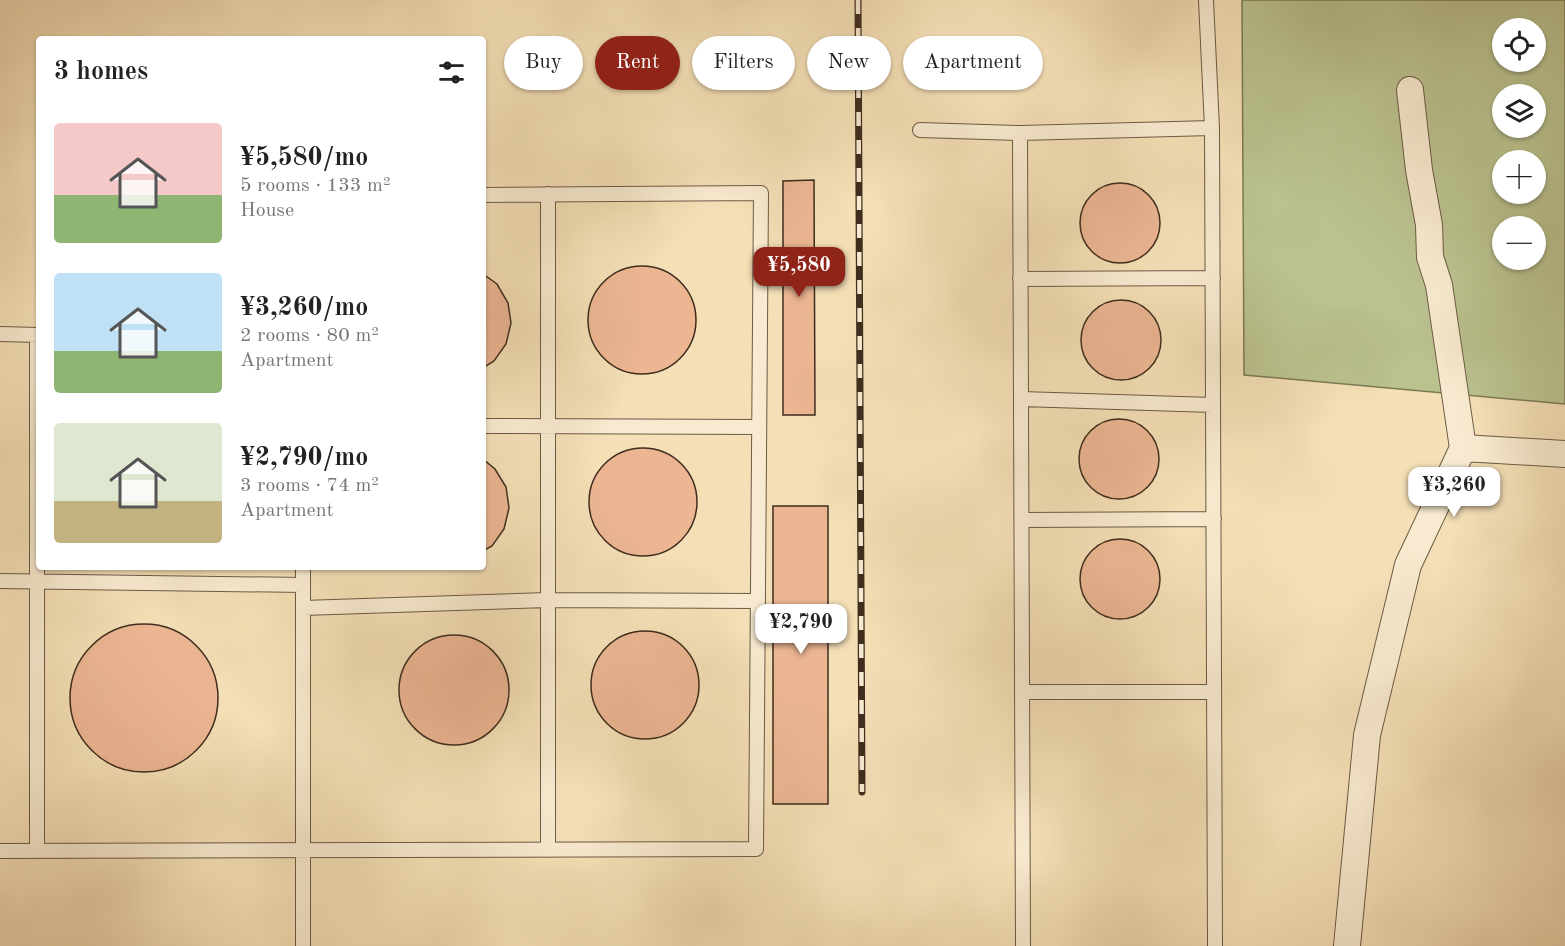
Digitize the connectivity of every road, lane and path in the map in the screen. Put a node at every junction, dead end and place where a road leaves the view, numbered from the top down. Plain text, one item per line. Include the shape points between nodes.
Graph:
1 (1206, 0) edge
2 (1410, 90) dead end
3 (1212, 128) junction
4 (920, 130) dead end
5 (1020, 133) junction
6 (549, 194) junction
7 (486, 195) edge
8 (1213, 278) junction
9 (1020, 279) junction
10 (0, 334) edge
11 (36, 334) edge
12 (1021, 399) junction
13 (1213, 405) junction
14 (548, 425) junction
15 (486, 426) edge
16 (759, 426) junction
17 (1463, 448) junction
18 (1565, 454) edge
19 (1214, 519) junction
20 (1022, 520) junction
21 (37, 570) edge
22 (303, 570) edge
23 (0, 580) edge
24 (37, 581) junction
25 (303, 585) junction
26 (548, 600) junction
27 (758, 601) junction
28 (303, 608) junction
29 (1022, 692) junction
30 (1214, 692) junction
31 (303, 850) junction
32 (548, 850) junction
33 (0, 851) edge
34 (37, 851) junction
35 (303, 946) edge
36 (1023, 946) edge
37 (1215, 946) edge
38 (1347, 946) edge

1 - 3 lane
2 - 17 street via 1430,257 1439,285
3 - 5 lane
3 - 8 lane
4 - 5 lane
5 - 9 lane
6 - 7 lane
6 - 14 lane
6 - 16 lane via 761,193
8 - 9 lane
8 - 13 lane
9 - 12 lane
10 - 11 lane
12 - 13 lane
12 - 20 lane
13 - 19 lane
14 - 15 lane
14 - 16 lane
14 - 26 lane
16 - 27 lane
17 - 18 street
17 - 38 street via 1408,564 1367,735
19 - 20 lane
19 - 30 lane
20 - 29 lane
21 - 24 lane
22 - 25 lane
23 - 24 lane
24 - 25 lane
24 - 34 lane
25 - 28 lane
26 - 27 lane
26 - 28 lane
26 - 32 lane
27 - 32 lane via 756,849
28 - 31 lane
29 - 30 lane
29 - 36 lane
30 - 37 lane
31 - 32 lane
31 - 34 lane
31 - 35 lane
33 - 34 lane

